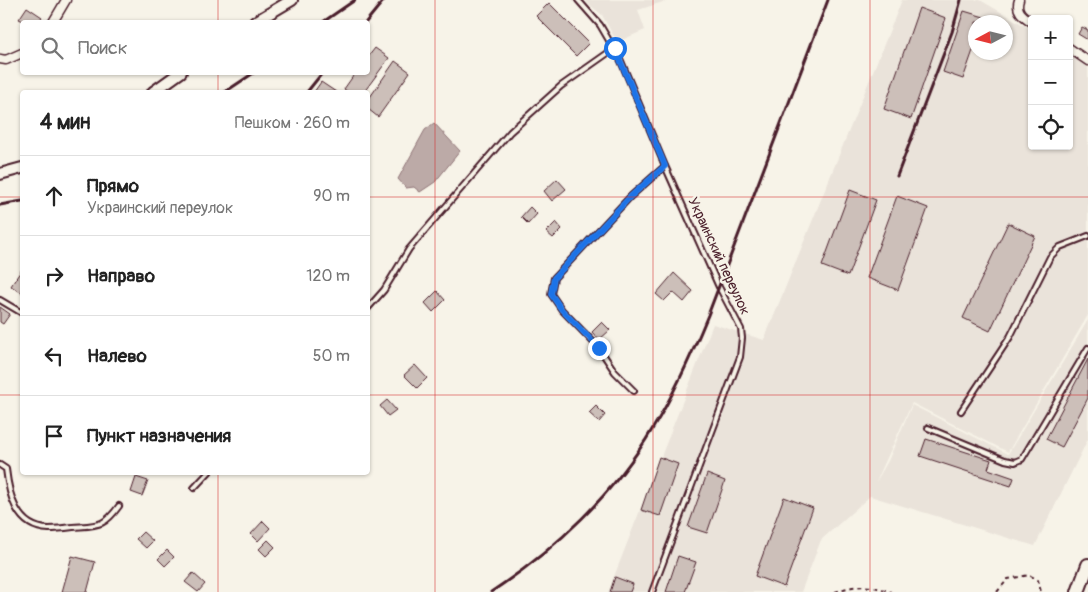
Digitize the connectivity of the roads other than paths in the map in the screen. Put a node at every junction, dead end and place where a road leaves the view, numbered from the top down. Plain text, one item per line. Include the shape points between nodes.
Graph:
1 (66, 0) edge
2 (292, 0) edge
3 (578, 0) edge
4 (1019, 0) edge
5 (1028, 19) edge
6 (53, 20) edge
7 (259, 20) edge
8 (615, 48) junction
9 (1073, 51) edge
10 (20, 54) edge
11 (3, 60) edge
12 (1088, 61) edge
13 (178, 75) edge
14 (156, 90) edge
15 (665, 166) junction
16 (20, 169) edge
17 (0, 174) edge
18 (1088, 236) edge
19 (0, 300) edge
20 (370, 306) edge
21 (20, 312) edge
22 (1088, 348) edge
23 (634, 391) dead end
24 (961, 411) dead end
25 (928, 428) dead end
26 (0, 464) edge
27 (206, 475) edge
28 (194, 488) dead end
29 (119, 506) dead end
30 (1088, 565) edge
31 (652, 592) edge
32 (1078, 592) edge

1 - 6 street
2 - 7 street
3 - 8 lane, Украинский переулок
4 - 5 street via 1020,13
8 - 15 lane, Украинский переулок
8 - 20 lane via 561,86 510,132 409,249 384,290
9 - 12 street
10 - 11 street
13 - 14 street
15 - 23 lane via 630,197 554,278 551,294
15 - 31 lane, Украинский переулок via 742,338 740,357
16 - 17 street
18 - 24 lane via 1060,247 1050,257 1010,337
19 - 21 lane
22 - 25 lane via 1022,459 1015,462 1005,460
26 - 29 lane via 6,469 13,505 37,527 50,529 101,524 110,519
27 - 28 lane
30 - 32 main road

